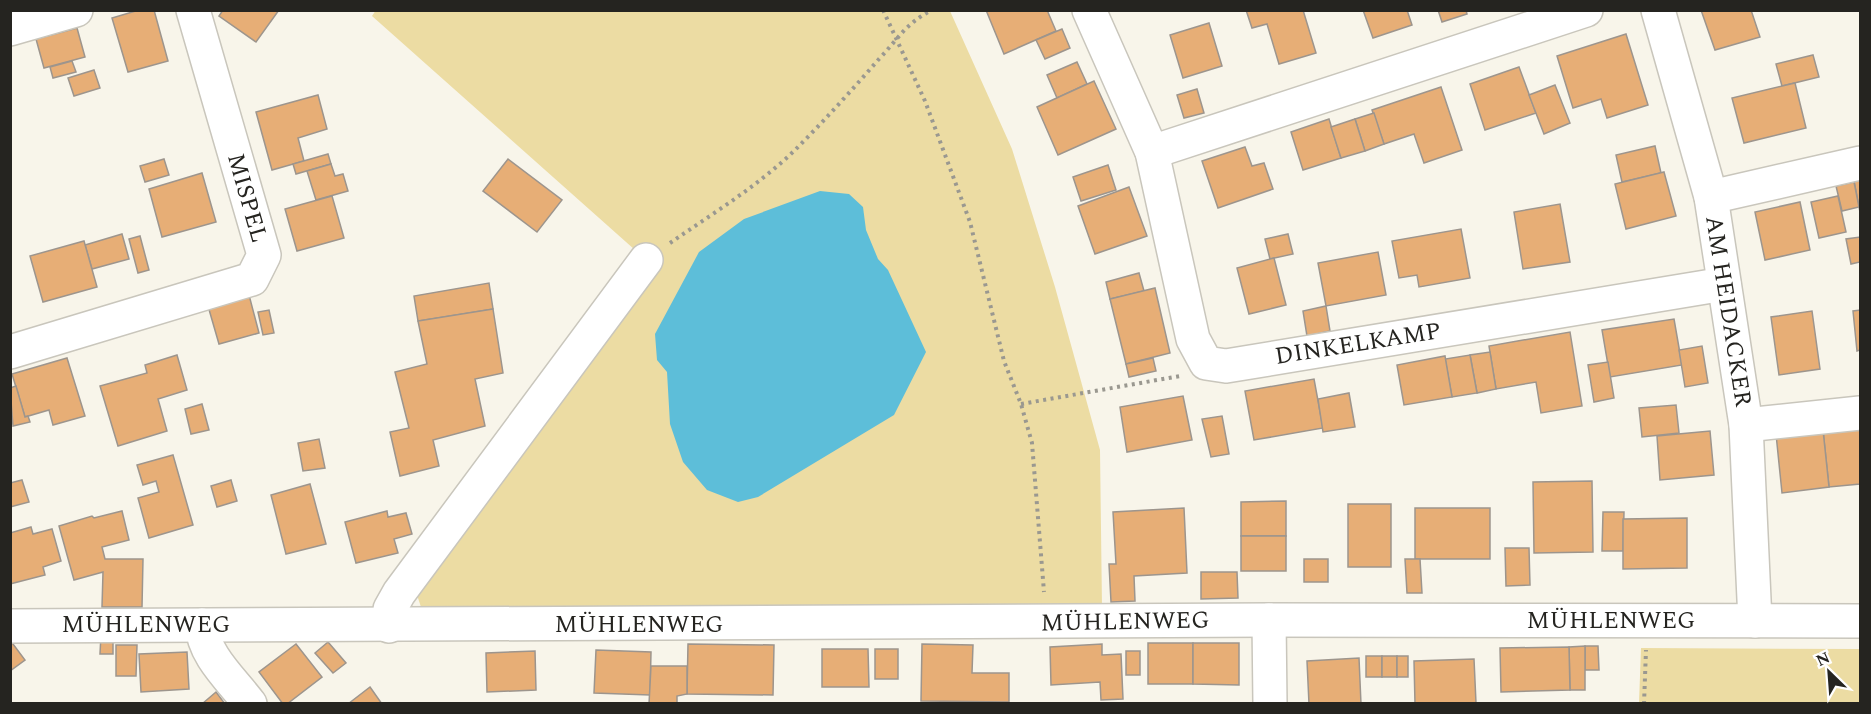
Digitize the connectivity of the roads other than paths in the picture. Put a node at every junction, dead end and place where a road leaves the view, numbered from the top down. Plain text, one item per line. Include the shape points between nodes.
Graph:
1 (76, 10) edge
2 (193, 10) edge
3 (1089, 10) edge
4 (1586, 10) edge
5 (1658, 10) edge
6 (10, 29) edge
7 (1152, 152) junction
8 (1860, 164) edge
9 (1711, 197) junction
10 (646, 260) road end
11 (1725, 284) junction
12 (10, 352) edge
13 (1860, 413) edge
14 (1746, 425) junction
15 (1269, 620) junction
16 (1755, 621) junction
17 (1860, 621) edge
18 (202, 625) junction
19 (10, 626) edge
20 (389, 626) junction
21 (250, 704) edge
22 (1270, 704) edge

1 - 6 street
2 - 12 street, MISPEL via 264,255 252,279
3 - 7 street
4 - 7 street
5 - 9 street, AM HEIDACKER
7 - 11 street, DINKELKAMP via 1193,339 1206,363 1226,366
8 - 9 street, AM HEIDACKER
9 - 11 street, AM HEIDACKER
10 - 20 street via 399,593 390,609
11 - 14 street, AM HEIDACKER
13 - 14 street, AM HEIDACKER
14 - 16 street, AM HEIDACKER
15 - 16 street, MÜHLENWEG
15 - 20 street, MÜHLENWEG
15 - 22 street
16 - 17 street, MÜHLENWEG
18 - 19 street, MÜHLENWEG
18 - 20 street, MÜHLENWEG
18 - 21 street via 202,638 209,652

